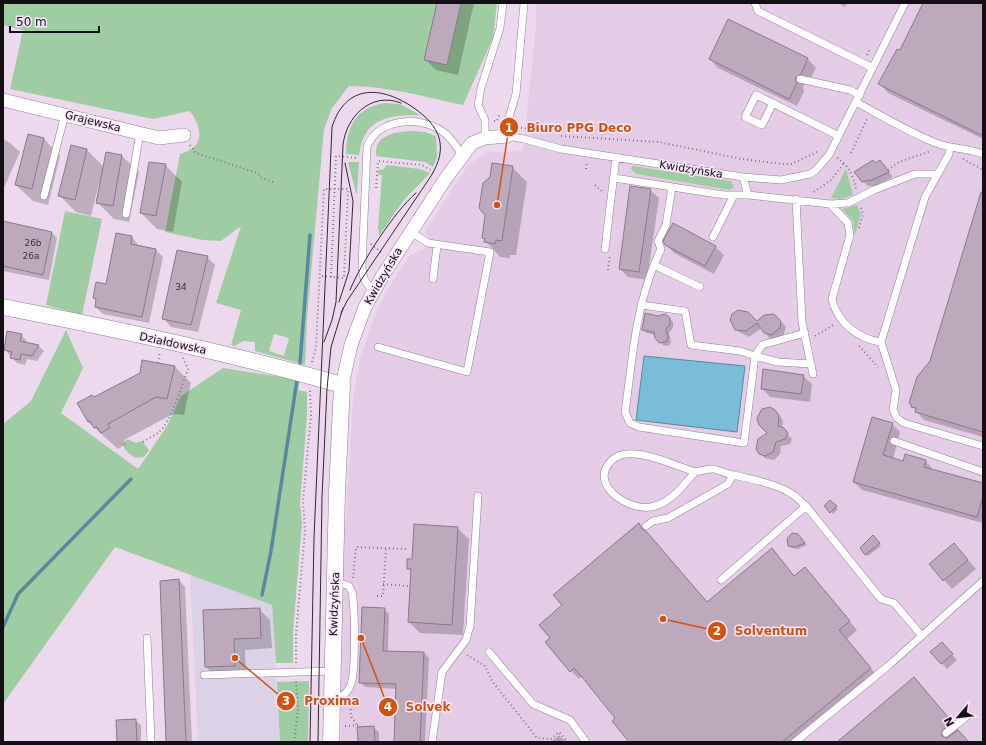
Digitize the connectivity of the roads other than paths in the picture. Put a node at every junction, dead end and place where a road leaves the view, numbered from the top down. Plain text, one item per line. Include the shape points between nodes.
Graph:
1 (503, 3) edge
2 (524, 3) edge
3 (755, 3) edge
4 (905, 3) edge
5 (873, 68) junction
6 (800, 79) dead end
7 (860, 95) junction
8 (3, 100) edge
9 (856, 102) junction
10 (773, 103) dead end
11 (65, 114) junction
12 (140, 133) junction
13 (184, 135) road end
14 (507, 136) junction
15 (840, 136) junction
16 (486, 138) junction
17 (950, 147) junction
18 (983, 154) edge
19 (462, 155) junction
20 (616, 157) junction
21 (938, 174) junction
22 (743, 177) junction
23 (614, 178) junction
24 (672, 186) junction
25 (734, 195) junction
26 (748, 195) junction
27 (44, 196) dead end
28 (796, 200) junction
29 (830, 204) junction
30 (126, 214) dead end
31 (411, 232) junction
32 (713, 237) dead end
33 (437, 246) junction
34 (605, 248) dead end
35 (654, 265) junction
36 (433, 279) dead end
37 (700, 287) dead end
38 (374, 290) junction
39 (641, 305) junction
40 (3, 307) edge
41 (804, 333) junction
42 (881, 342) junction
43 (378, 347) dead end
44 (755, 356) junction
45 (811, 364) junction
46 (813, 374) dead end
47 (342, 385) junction
48 (894, 441) dead end
49 (983, 446) edge
50 (695, 472) junction
51 (983, 472) edge
52 (733, 475) junction
53 (478, 496) dead end
54 (806, 506) junction
55 (646, 526) dead end
56 (334, 580) junction
57 (721, 580) dead end
58 (983, 582) edge
59 (922, 636) junction
60 (147, 638) dead end
61 (489, 652) dead end
62 (331, 671) junction
63 (204, 675) dead end
64 (331, 700) junction
65 (966, 716) dead end
66 (946, 733) dead end
67 (151, 742) edge
68 (330, 742) edge
69 (432, 742) edge
70 (586, 742) edge
71 (795, 742) edge

1 - 16 lane via 500,28 478,105 485,120
2 - 14 lane via 516,94
3 - 5 lane via 758,12
4 - 5 lane, Kwidzyńska
5 - 7 lane, Kwidzyńska
6 - 7 lane via 850,90
7 - 9 lane, Kwidzyńska
8 - 11 street, Grajewska
9 - 15 lane, Kwidzyńska
9 - 17 lane via 935,143
10 - 15 lane
11 - 12 street, Grajewska
11 - 27 lane
12 - 13 street, Grajewska via 159,138
12 - 30 lane
14 - 16 street, Kwidzyńska
14 - 20 lane, Kwidzyńska via 524,138 561,149
15 - 22 lane, Kwidzyńska via 830,155 816,170 798,178 781,180
16 - 19 street, Kwidzyńska via 472,143
17 - 18 lane via 971,149
17 - 21 lane
19 - 31 street, Kwidzyńska
19 - 38 lane via 443,131 428,124 391,124 377,131 369,142 362,266 363,278
20 - 22 lane, Kwidzyńska
20 - 23 lane
21 - 29 lane via 915,174 874,190 852,202
21 - 42 lane via 925,197
22 - 26 lane
23 - 24 lane
23 - 34 lane
24 - 25 lane
24 - 35 lane via 666,225 658,241 661,249
25 - 26 lane
25 - 32 lane
26 - 28 lane
28 - 29 lane
28 - 41 lane
29 - 42 lane via 848,224 850,235 832,299 834,308 841,319 857,334
31 - 33 lane via 428,244
31 - 38 street, Kwidzyńska
33 - 36 lane
33 - 43 lane via 490,252 467,372
35 - 37 lane
35 - 39 lane
38 - 47 street, Kwidzyńska via 351,345
39 - 44 lane via 685,311 691,345 740,351
39 - 44 lane via 625,412 627,419 634,425 744,442
40 - 47 street, Działdowska via 200,348
41 - 44 lane via 762,345
41 - 45 lane
42 - 49 lane via 896,390 893,410 897,418 904,423
44 - 45 lane via 778,362
45 - 46 lane
47 - 56 street, Kwidzyńska
48 - 51 lane
50 - 50 lane via 632,453 620,455 612,460 604,475 605,484 618,498 638,506 649,507 668,499 680,490
50 - 52 lane via 712,469
52 - 54 lane via 776,486 792,494
52 - 55 lane via 728,484 668,518 653,521
53 - 69 lane via 470,626 466,640 442,672
54 - 57 lane
54 - 59 lane via 881,599 894,604
56 - 62 street, Kwidzyńska
56 - 64 lane via 349,586 353,598 354,668 351,685 338,699
58 - 59 lane
59 - 71 lane
60 - 67 lane
61 - 70 lane via 533,704 570,720
62 - 63 lane
62 - 64 street, Kwidzyńska
64 - 68 street, Kwidzyńska
65 - 66 lane

